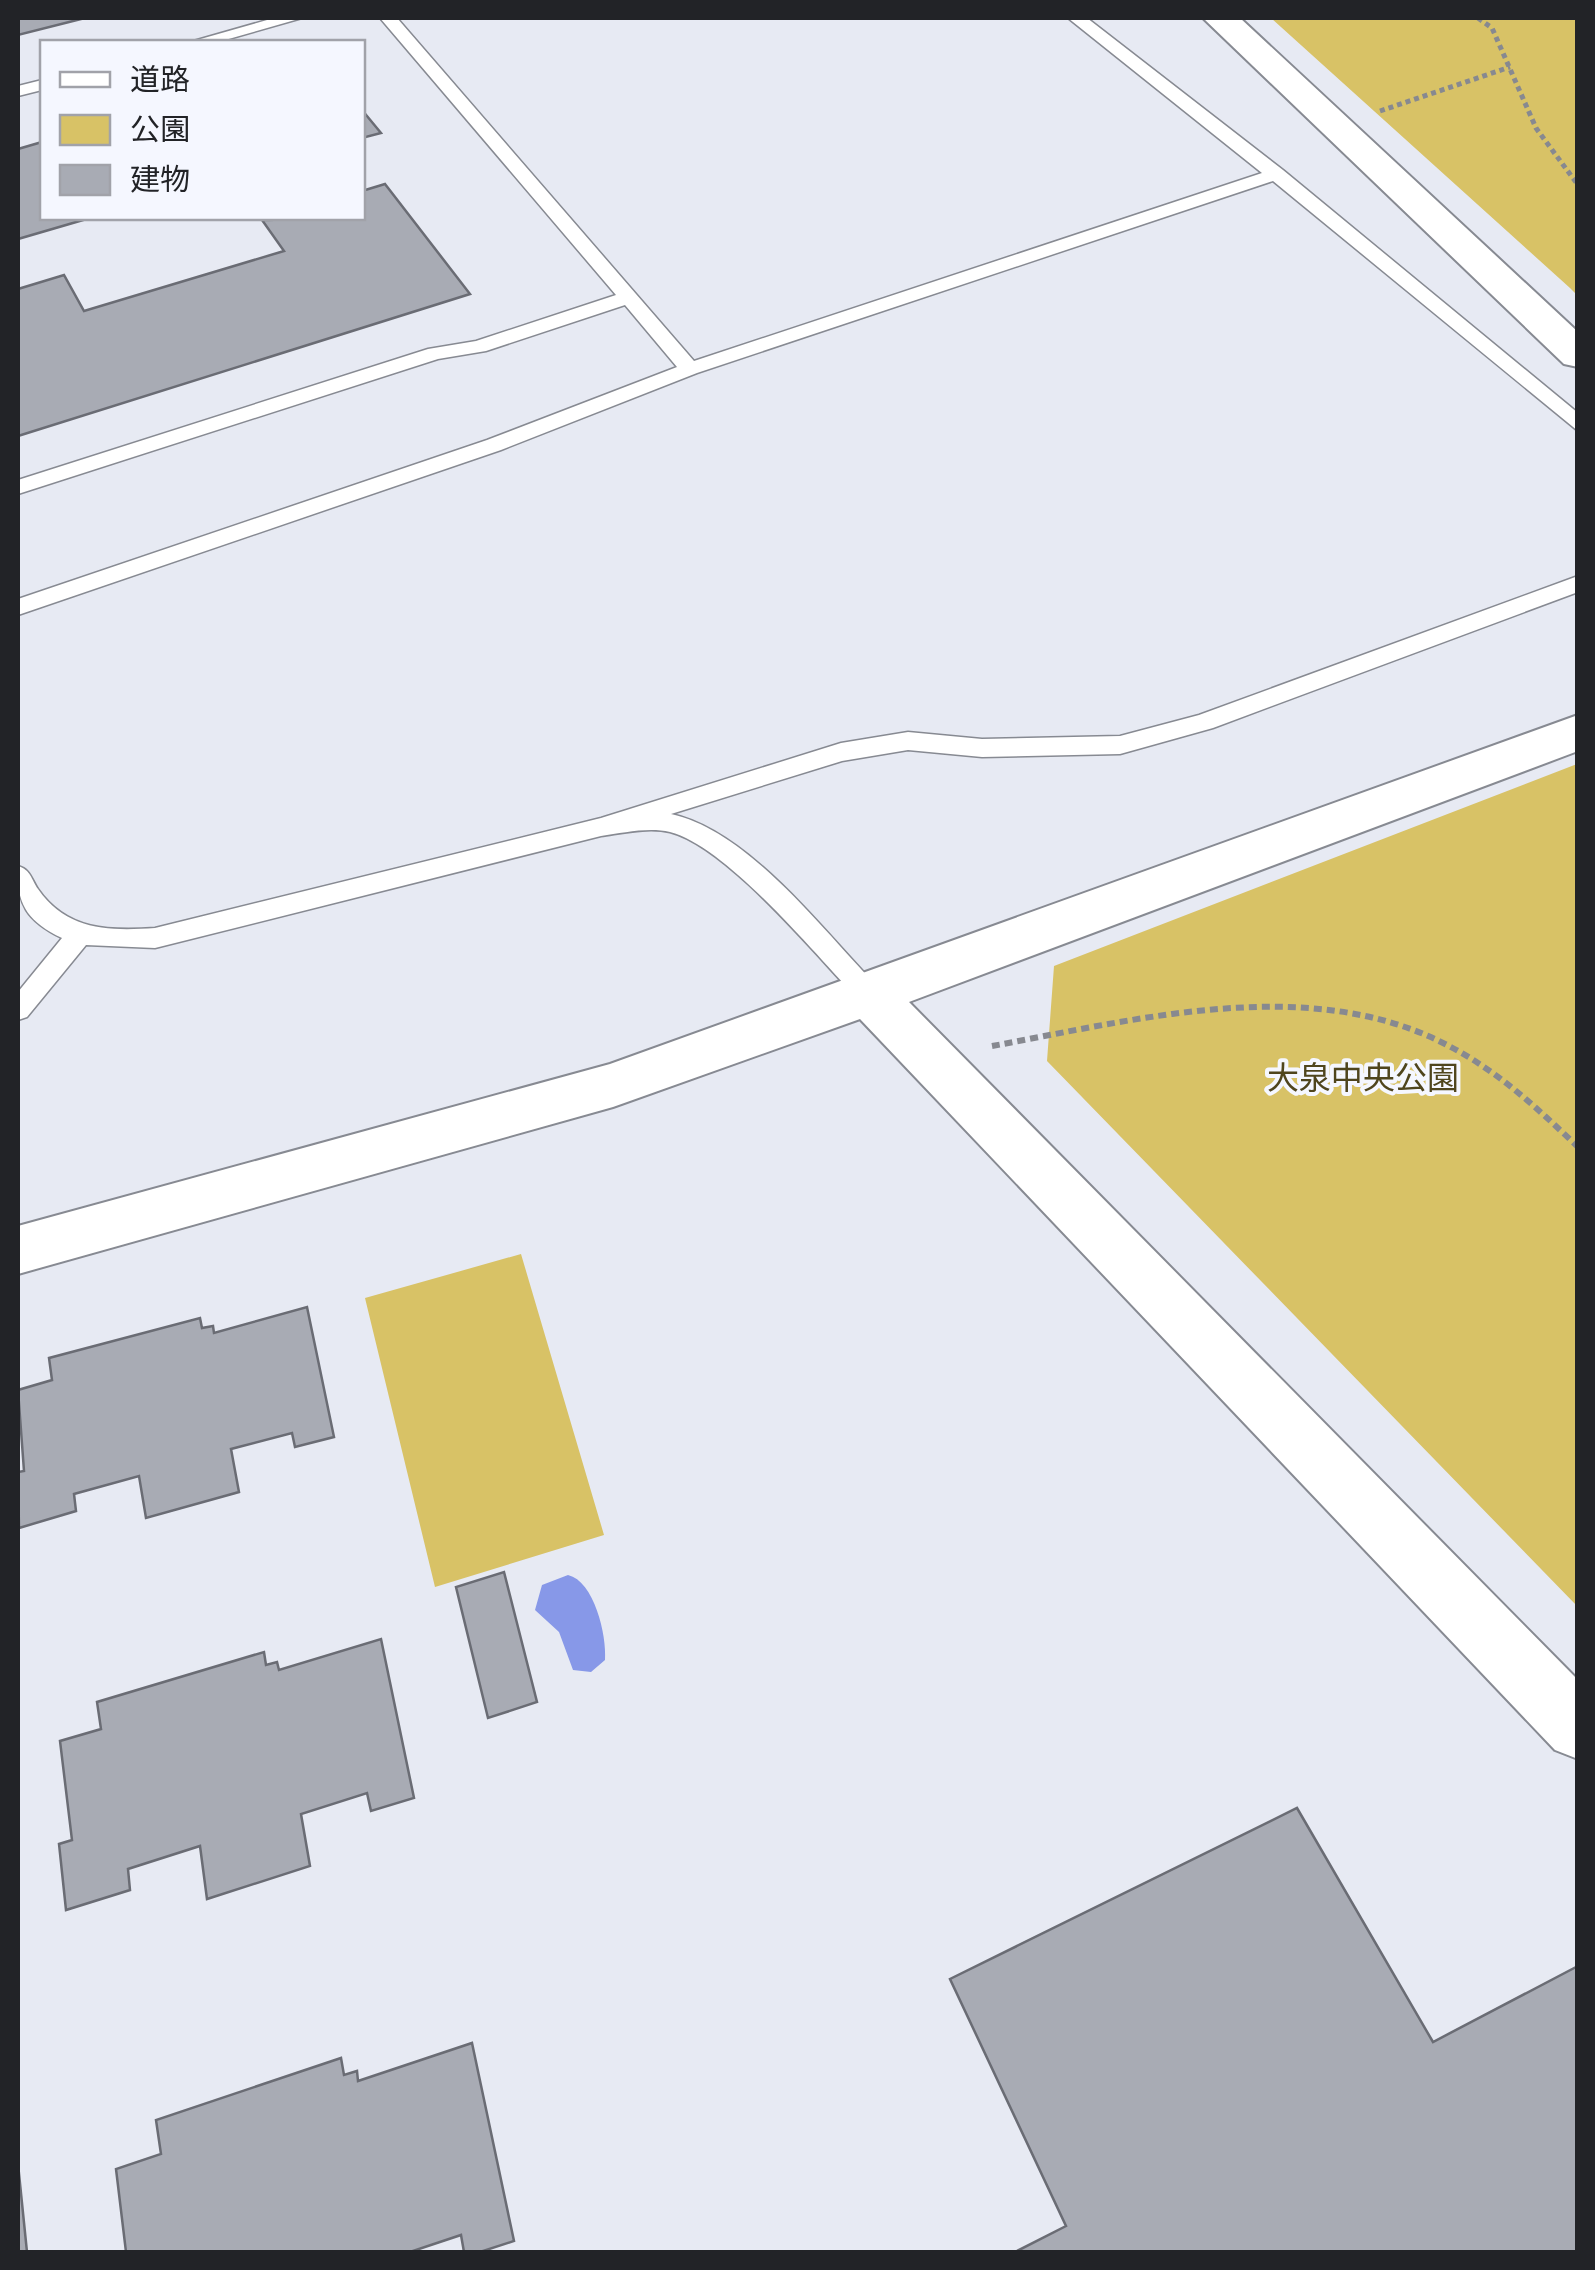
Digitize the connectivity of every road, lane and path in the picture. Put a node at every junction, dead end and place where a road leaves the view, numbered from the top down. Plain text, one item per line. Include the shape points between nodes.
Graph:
1 (292, 18) edge
2 (388, 18) edge
3 (1077, 18) edge
4 (1220, 18) edge
5 (1478, 18) edge
6 (208, 40) edge
7 (1510, 67) junction
8 (1336, 126) junction
9 (1276, 174) junction
10 (1578, 185) edge
11 (627, 298) junction
12 (1578, 355) edge
13 (690, 370) junction
14 (1578, 424) edge
15 (18, 487) edge
16 (1578, 583) edge
17 (18, 607) edge
18 (1578, 732) edge
19 (601, 827) junction
20 (18, 876) edge
21 (79, 935) junction
22 (868, 994) junction
23 (18, 1010) edge
24 (929, 1057) junction
25 (1578, 1147) edge
26 (18, 1250) edge
27 (1578, 1727) edge

1 - 6 lane
2 - 11 lane
3 - 9 lane
4 - 8 street
5 - 7 path via 1492,28
7 - 8 path
7 - 10 path via 1536,128
8 - 12 street
9 - 13 lane
9 - 14 lane
11 - 13 lane
11 - 15 lane
13 - 17 lane via 494,445
16 - 19 lane via 1205,722 1120,745 982,748 908,741 840,752
18 - 22 street
19 - 21 lane via 187,932 124,940
19 - 22 lane via 644,820 682,825 712,843
20 - 21 lane via 40,912
21 - 23 lane
22 - 24 street
22 - 26 street via 613,1084
24 - 25 path via 1180,1013 1263,1004 1327,1010 1394,1023 1490,1068 1531,1096
24 - 27 street

